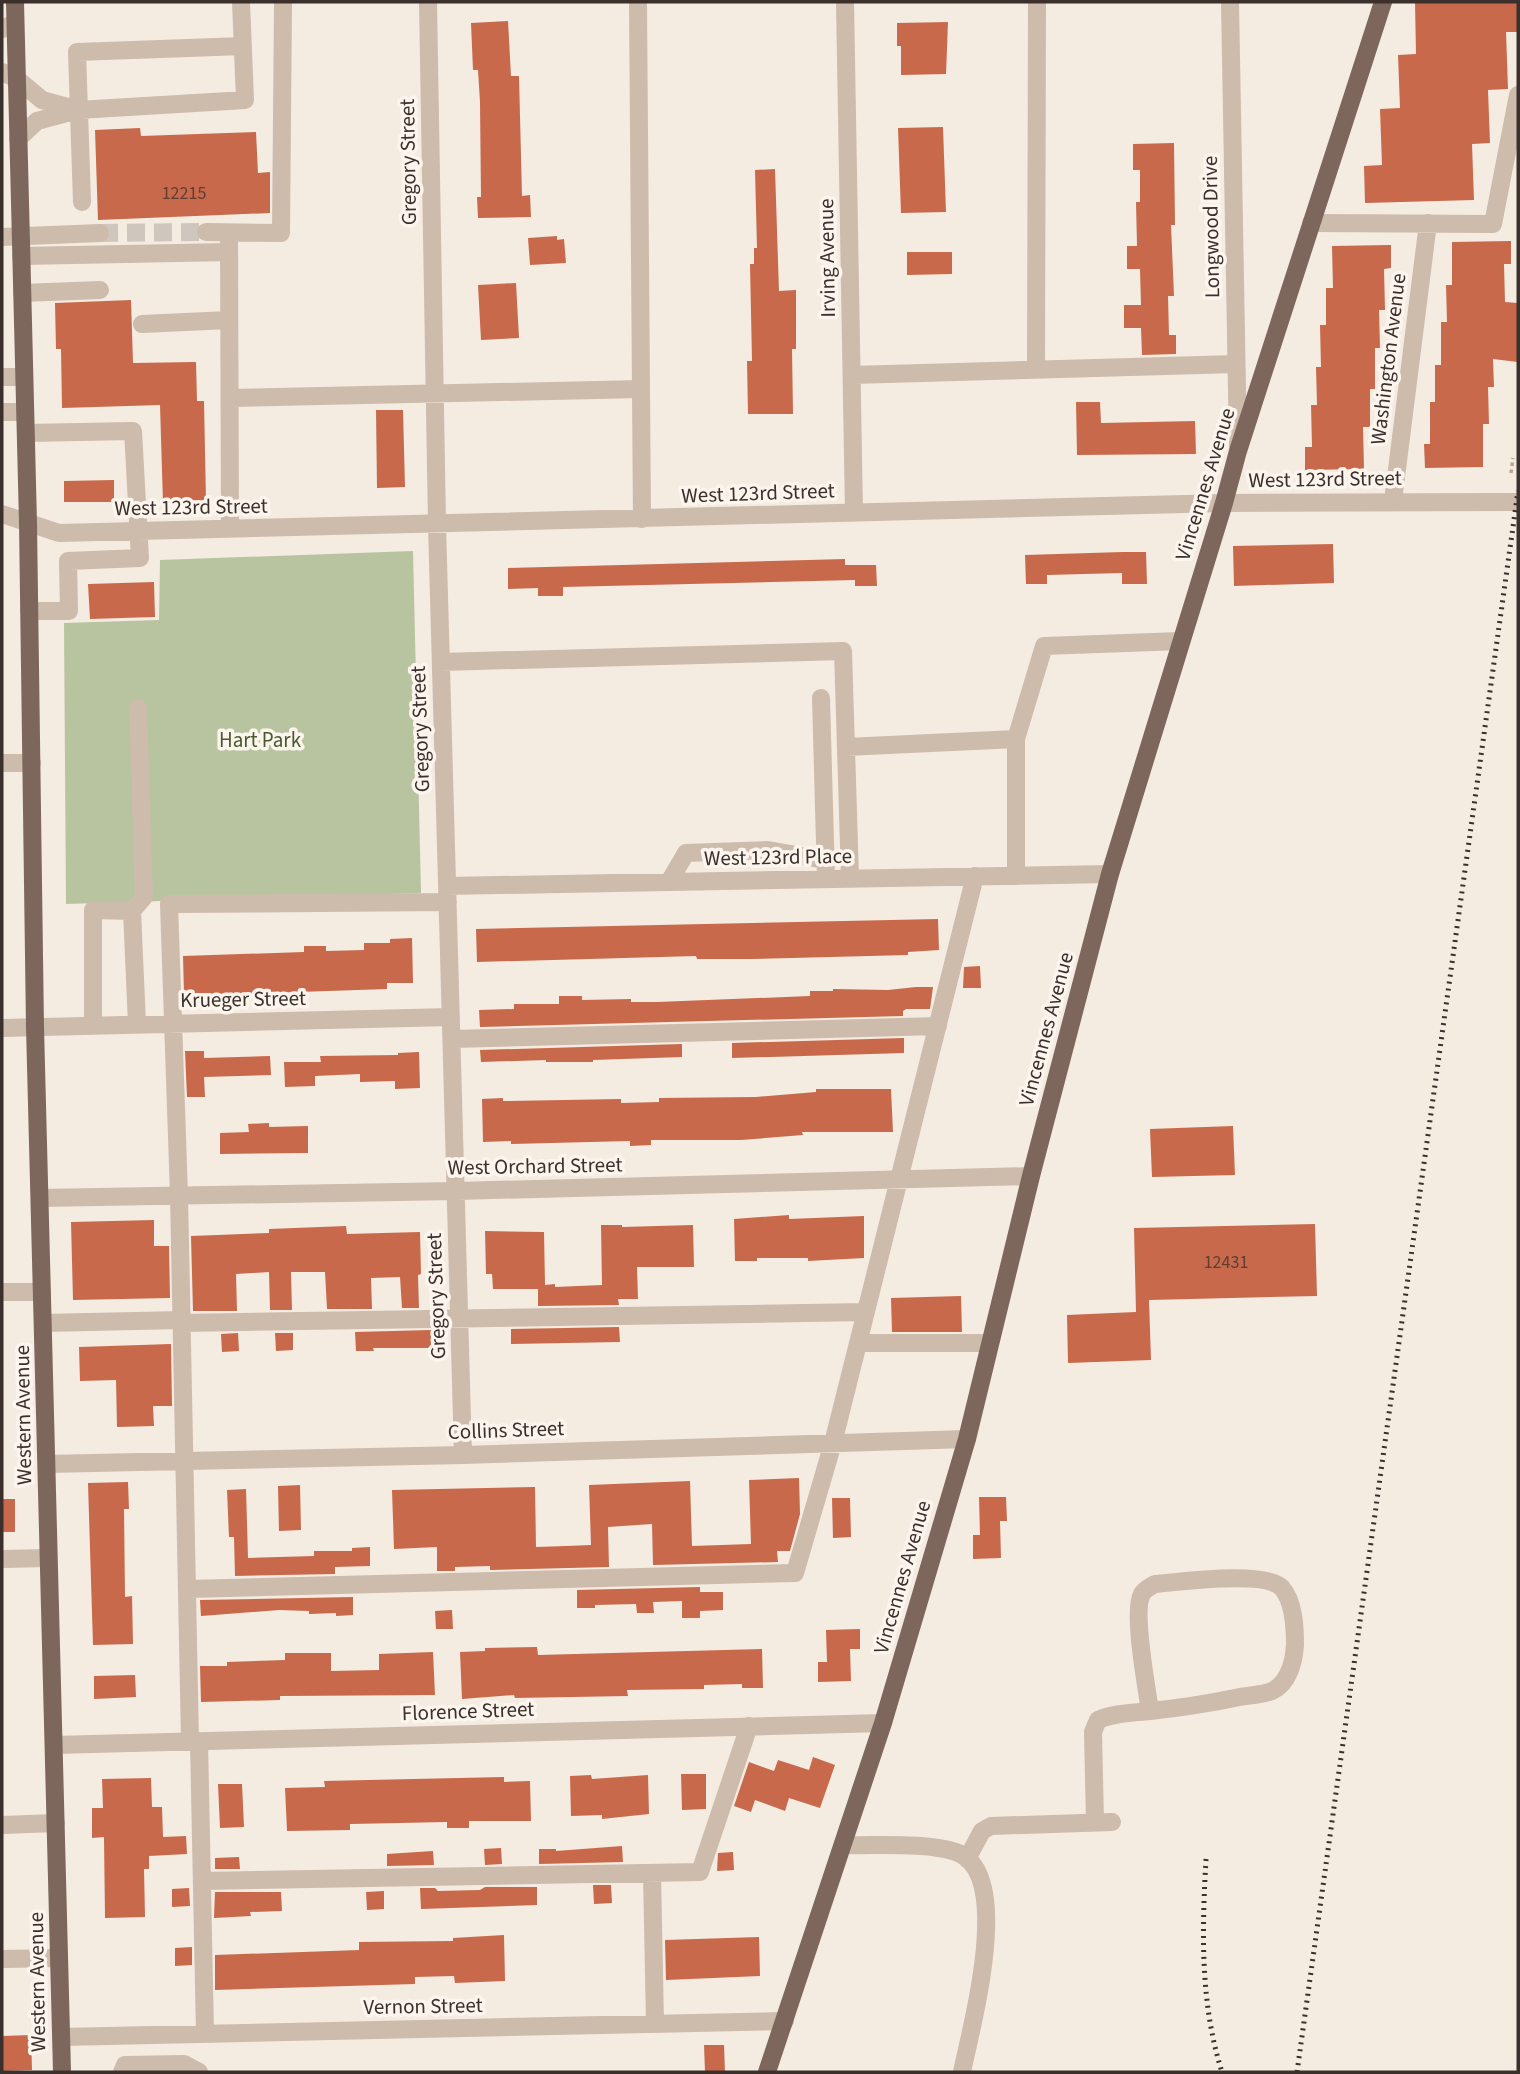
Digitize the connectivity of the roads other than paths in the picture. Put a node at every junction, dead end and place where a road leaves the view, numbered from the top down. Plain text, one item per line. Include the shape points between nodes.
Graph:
1 (15, 2) edge
2 (241, 2) edge
3 (283, 2) edge
4 (428, 2) edge
5 (638, 2) edge
6 (845, 2) edge
7 (1037, 2) edge
8 (1230, 2) edge
9 (1383, 2) edge
10 (8, 26) edge
11 (243, 46) junction
12 (9, 76) edge
13 (1518, 94) edge
14 (78, 110) junction
15 (18, 138) junction
16 (82, 202) dead end
17 (1311, 223) junction
18 (1428, 223) junction
19 (206, 232) tunnel mouth
20 (100, 233) tunnel mouth
21 (229, 233) junction
22 (20, 236) junction
23 (2, 237) edge
24 (229, 253) junction
25 (21, 256) junction
26 (100, 290) dead end
27 (22, 293) junction
28 (229, 320) junction
29 (142, 324) dead end
30 (1236, 364) junction
31 (1036, 370) junction
32 (852, 374) junction
33 (2, 377) edge
34 (24, 377) junction
35 (641, 389) junction
36 (435, 393) junction
37 (230, 398) junction
38 (2, 412) edge
39 (25, 412) junction
40 (26, 433) junction
41 (1238, 451) junction
42 (1393, 501) junction
43 (1518, 502) edge
44 (1224, 503) junction
45 (854, 513) junction
46 (2, 514) edge
47 (642, 519) junction
48 (28, 523) junction
49 (437, 525) junction
50 (230, 529) junction
51 (139, 531) junction
52 (29, 611) junction
53 (1181, 641) junction
54 (441, 662) junction
55 (821, 698) dead end
56 (138, 708) dead end
57 (1016, 739) junction
58 (846, 747) junction
59 (2, 763) edge
60 (32, 763) junction
61 (825, 860) junction
62 (1110, 874) junction
63 (975, 876) junction
64 (1016, 876) junction
65 (850, 878) junction
66 (826, 879) junction
67 (669, 882) junction
68 (448, 894) junction
69 (132, 911) junction
70 (451, 1017) junction
71 (137, 1024) junction
72 (173, 1024) junction
73 (93, 1025) junction
74 (939, 1026) junction
75 (35, 1027) junction
76 (2, 1028) edge
77 (452, 1039) junction
78 (1031, 1176) junction
79 (899, 1179) junction
80 (456, 1191) junction
81 (179, 1195) junction
82 (40, 1198) junction
83 (2, 1292) edge
84 (42, 1292) junction
85 (866, 1312) junction
86 (460, 1317) junction
87 (181, 1322) junction
88 (43, 1323) junction
89 (858, 1343) junction
90 (990, 1343) junction
91 (967, 1439) junction
92 (833, 1443) junction
93 (463, 1455) junction
94 (184, 1461) junction
95 (47, 1464) junction
96 (48, 1558) junction
97 (2, 1559) edge
98 (187, 1589) junction
99 (1150, 1711) junction
100 (883, 1723) junction
101 (749, 1726) junction
102 (195, 1741) junction
103 (54, 1745) junction
104 (56, 1823) junction
105 (2, 1825) edge
106 (844, 1845) junction
107 (967, 1859) junction
108 (652, 1873) junction
109 (202, 1881) junction
110 (59, 1958) junction
111 (2, 1959) edge
112 (786, 2021) junction
113 (656, 2024) junction
114 (205, 2034) junction
115 (61, 2037) junction
116 (62, 2072) edge
117 (122, 2072) edge
118 (199, 2072) edge
119 (767, 2072) edge
120 (962, 2072) edge

1 - 10 main road, Western Avenue
2 - 11 street
3 - 21 street via 281,233
4 - 36 street, Gregory Street
5 - 35 street
6 - 32 street, Irving Avenue
7 - 31 street
8 - 30 street, Longwood Drive
9 - 17 main road, Vincennes Avenue
10 - 12 main road, Western Avenue
11 - 14 street via 245,100
11 - 14 street via 77,52
12 - 14 street via 42,100
12 - 15 main road, Western Avenue
13 - 18 street via 1493,224
14 - 15 street via 37,121
14 - 16 street
15 - 22 main road, Western Avenue
17 - 18 street
17 - 41 main road, Vincennes Avenue
18 - 42 street, Washington Avenue
19 - 21 street
20 - 22 street
21 - 24 street
22 - 23 street
22 - 25 main road, Western Avenue
24 - 25 street
24 - 28 street
25 - 27 main road, Western Avenue
26 - 27 street
27 - 34 main road, Western Avenue
28 - 29 street
28 - 37 street
30 - 31 street
30 - 41 street, Longwood Drive
31 - 32 street
32 - 45 street, Irving Avenue
33 - 34 street
34 - 39 main road, Western Avenue
35 - 36 street
35 - 47 street
36 - 37 street
36 - 49 street, Gregory Street
37 - 50 street
38 - 39 street
39 - 40 main road, Western Avenue
40 - 48 main road, Western Avenue
40 - 51 street via 133,431
41 - 44 main road, Vincennes Avenue
42 - 43 street, West 123rd Street
42 - 44 street, West 123rd Street
44 - 45 street, West 123rd Street
44 - 53 main road, Vincennes Avenue
45 - 47 street, West 123rd Street
46 - 48 street, West 123rd Street
47 - 49 street, West 123rd Street
48 - 51 street, West 123rd Street via 59,533
48 - 52 main road, Western Avenue
49 - 50 street, West 123rd Street
49 - 54 street, Gregory Street
50 - 51 street, West 123rd Street
51 - 52 street via 140,558 68,561 69,611
52 - 60 main road, Western Avenue
53 - 57 street via 1044,646
53 - 62 main road, Vincennes Avenue
54 - 58 street via 843,651
54 - 68 street, Gregory Street
55 - 61 street
56 - 69 street via 144,897
57 - 58 street
57 - 64 street
58 - 65 street
59 - 60 street
60 - 75 main road, Western Avenue
61 - 66 street
61 - 67 street via 768,850 686,853
62 - 64 street, West 123rd Place
62 - 78 main road, Vincennes Avenue
63 - 64 street, West 123rd Place
63 - 65 street, West 123rd Place
63 - 74 street
65 - 66 street, West 123rd Place
66 - 67 street, West 123rd Place
67 - 68 street, West 123rd Place
68 - 70 street, Gregory Street
68 - 72 street, West 123rd Place via 169,904
69 - 71 street
69 - 73 street via 93,911
70 - 72 street, Krueger Street
70 - 77 street, Gregory Street
71 - 72 street, Krueger Street
71 - 73 street, Krueger Street
72 - 81 street
73 - 75 street, Krueger Street
74 - 77 street
74 - 79 street
75 - 76 street
75 - 82 main road, Western Avenue
77 - 80 street, Gregory Street
78 - 79 street, West Orchard Street
78 - 90 main road, Vincennes Avenue
79 - 80 street, West Orchard Street
79 - 85 street
80 - 81 street, West Orchard Street
80 - 86 street, Gregory Street
81 - 82 street, West Orchard Street
81 - 87 street
82 - 84 main road, Western Avenue
83 - 84 street
84 - 88 main road, Western Avenue
85 - 86 street
85 - 89 street
86 - 87 street
86 - 93 street, Gregory Street
87 - 88 street
87 - 94 street
88 - 95 main road, Western Avenue
89 - 90 street
89 - 92 street
90 - 91 main road, Vincennes Avenue
91 - 92 street, Collins Street
91 - 100 main road, Vincennes Avenue
92 - 93 street, Collins Street
92 - 98 street via 795,1573
93 - 94 street, Collins Street
94 - 95 street, Collins Street
94 - 98 street
95 - 96 main road, Western Avenue
96 - 97 street
96 - 103 main road, Western Avenue
98 - 102 street
99 - 99 street via 1272,1691 1284,1680 1294,1659 1295,1629 1281,1587 1270,1581 1233,1578 1155,1584 1145,1590 1138,1606
99 - 107 street via 1105,1717 1094,1726 1103,1823 991,1826 982,1831
100 - 101 street, Florence Street
100 - 106 main road, Vincennes Avenue
101 - 102 street, Florence Street
101 - 108 street via 700,1872
102 - 103 street, Florence Street
102 - 109 street
103 - 104 main road, Western Avenue
104 - 105 street
104 - 110 main road, Western Avenue
106 - 107 street via 939,1848
106 - 112 main road, Vincennes Avenue
107 - 120 street via 982,1879 986,1936
108 - 109 street
108 - 113 street
109 - 114 street
110 - 111 street
110 - 115 main road, Western Avenue
112 - 113 street, Vernon Street
112 - 119 main road, Vincennes Avenue
113 - 114 street, Vernon Street
114 - 115 street, Vernon Street
115 - 116 main road, Western Avenue
117 - 118 street via 125,2064 184,2064

